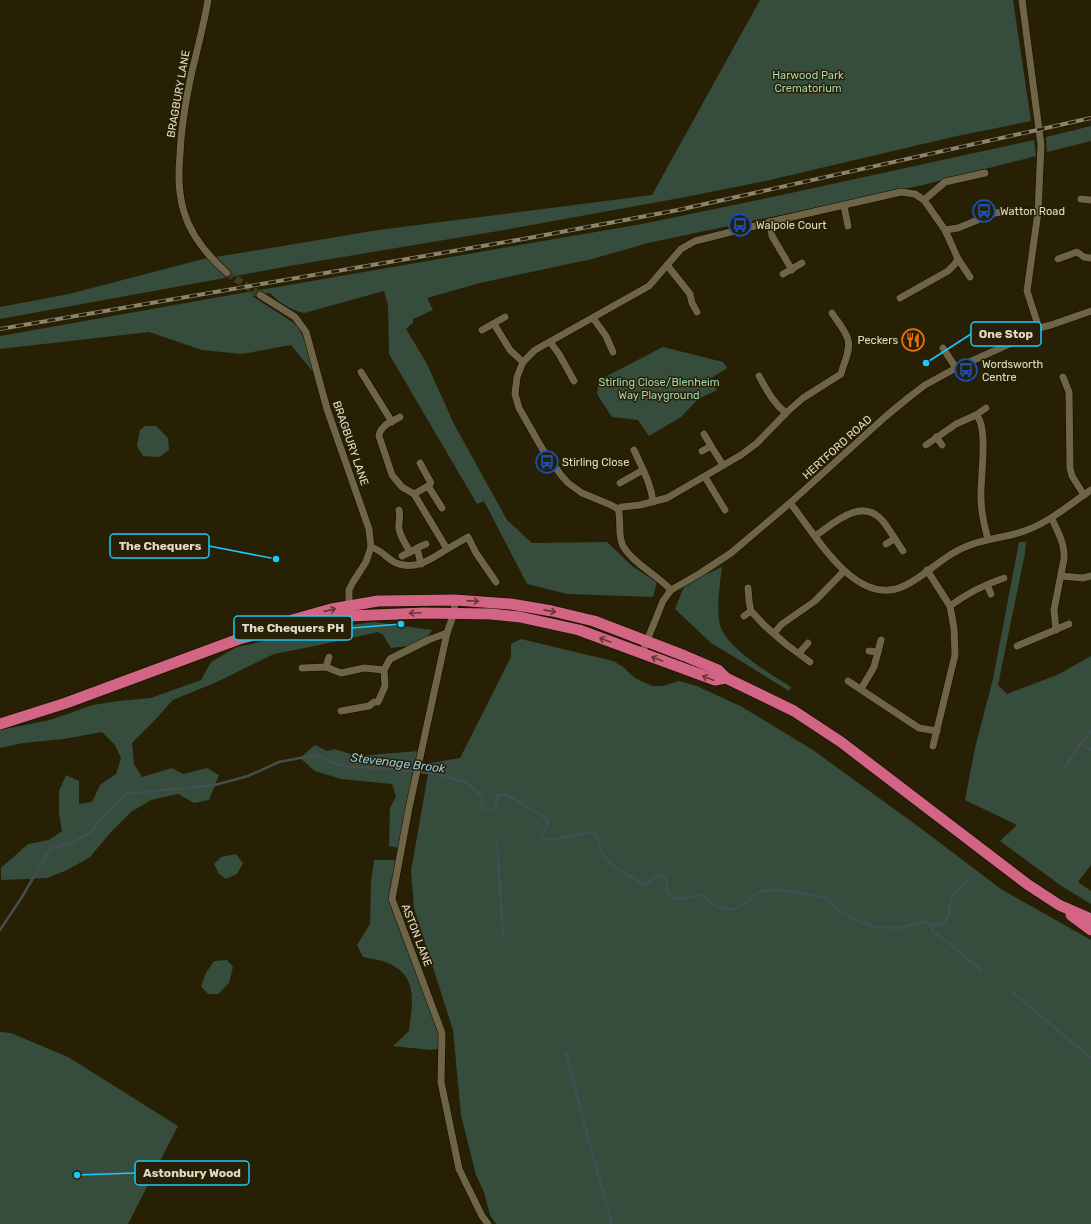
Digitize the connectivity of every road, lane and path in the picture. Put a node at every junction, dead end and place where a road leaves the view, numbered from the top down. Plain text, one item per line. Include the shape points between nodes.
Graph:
1 (208, 0) edge
2 (1022, 0) edge
3 (985, 173) dead end
4 (924, 200) junction
5 (1081, 200) dead end
6 (1091, 200) edge
7 (844, 206) junction
8 (1038, 212) junction
9 (770, 222) junction
10 (848, 226) dead end
11 (945, 230) junction
12 (1091, 258) edge
13 (958, 259) junction
14 (1058, 259) dead end
15 (802, 263) dead end
16 (667, 265) junction
17 (792, 270) junction
18 (227, 273) tunnel mouth
19 (783, 274) dead end
20 (970, 277) dead end
21 (260, 295) tunnel mouth
22 (900, 298) dead end
23 (1091, 311) edge
24 (697, 312) dead end
25 (832, 313) dead end
26 (505, 316) dead end
27 (593, 318) junction
28 (494, 324) junction
29 (1038, 328) junction
30 (482, 330) dead end
31 (550, 342) junction
32 (943, 348) dead end
33 (612, 352) dead end
34 (523, 362) junction
35 (956, 368) junction
36 (361, 372) dead end
37 (759, 376) dead end
38 (1063, 377) dead end
39 (574, 381) dead end
40 (986, 408) dead end
41 (786, 413) junction
42 (976, 415) junction
43 (400, 417) dead end
44 (392, 422) junction
45 (704, 434) dead end
46 (936, 437) junction
47 (926, 445) dead end
48 (942, 445) dead end
49 (710, 446) junction
50 (634, 450) dead end
51 (702, 451) dead end
52 (420, 463) dead end
53 (723, 465) junction
54 (643, 470) junction
55 (705, 476) junction
56 (620, 483) dead end
57 (428, 486) junction
58 (1091, 490) edge
59 (414, 494) junction
60 (1084, 495) junction
61 (653, 502) junction
62 (790, 503) junction
63 (442, 508) dead end
64 (618, 509) junction
65 (398, 510) dead end
66 (725, 510) dead end
67 (1052, 518) junction
68 (816, 536) junction
69 (894, 539) junction
70 (988, 539) junction
71 (426, 544) dead end
72 (886, 544) dead end
73 (371, 547) junction
74 (447, 549) junction
75 (413, 550) junction
76 (902, 551) dead end
77 (402, 556) dead end
78 (421, 564) junction
79 (927, 570) junction
80 (844, 571) junction
81 (1061, 576) junction
82 (1091, 576) edge
83 (1004, 578) dead end
84 (496, 582) dead end
85 (987, 585) junction
86 (748, 588) dead end
87 (671, 590) junction
88 (991, 594) dead end
89 (455, 600) junction
90 (950, 606) junction
91 (349, 611) junction
92 (751, 611) junction
93 (454, 613) junction
94 (744, 616) dead end
95 (1069, 624) dead end
96 (1056, 630) junction
97 (447, 633) junction
98 (774, 633) junction
99 (881, 640) dead end
100 (647, 641) junction
101 (808, 643) dead end
102 (1017, 646) dead end
103 (869, 651) dead end
104 (878, 652) junction
105 (642, 653) junction
106 (799, 653) junction
107 (329, 658) dead end
108 (810, 662) dead end
109 (326, 666) junction
110 (302, 668) dead end
111 (384, 670) junction
112 (726, 678) junction
113 (848, 681) dead end
114 (861, 689) junction
115 (341, 711) dead end
116 (0, 724) edge
117 (937, 731) junction
118 (933, 746) dead end
119 (1060, 905) junction
120 (1091, 920) edge
121 (1091, 930) edge
122 (488, 1224) edge

1 - 18 street, BRAGBURY LANE via 181,131 179,195 184,214 196,238
2 - 8 street via 1042,146
3 - 4 street via 945,182
4 - 7 street via 915,194 901,192
4 - 11 street
5 - 6 street
7 - 9 street
7 - 10 street
8 - 11 street via 994,213 958,228
8 - 29 street via 1027,291
9 - 16 street via 695,242 682,249
9 - 17 street via 772,236
11 - 13 street
12 - 14 street via 1077,252
13 - 20 street
13 - 22 street via 948,271
15 - 17 street
16 - 24 street via 690,294
16 - 27 street via 649,286
17 - 19 street
21 - 73 street, BRAGBURY LANE via 295,316 306,332 327,410 369,529
23 - 29 street, HERTFORD ROAD
25 - 41 street via 849,342 841,374 814,390
26 - 28 street
27 - 31 street
27 - 33 street via 609,333
28 - 30 street
28 - 34 street via 510,350
29 - 35 street, HERTFORD ROAD via 1034,333
31 - 34 street via 535,350
31 - 39 street
32 - 35 street
34 - 64 street via 516,377 516,400 560,475 575,489
35 - 62 street, HERTFORD ROAD via 908,398
36 - 44 street
37 - 41 street via 773,400
38 - 60 street via 1069,392 1070,468
40 - 42 street
41 - 53 street via 757,443
42 - 46 street
42 - 70 street via 980,418 983,435 981,510
43 - 44 street
44 - 59 street via 380,431 380,441 394,479
45 - 49 street
46 - 47 street
46 - 48 street
49 - 51 street
49 - 53 street
50 - 54 street
52 - 57 street via 431,483
53 - 55 street
54 - 56 street
54 - 61 street via 650,484
55 - 61 street via 667,498
55 - 66 street via 720,494
57 - 59 street
57 - 63 street
58 - 60 street
59 - 74 street
60 - 67 street
61 - 64 street
62 - 68 street
62 - 87 street, HERTFORD ROAD via 731,553
64 - 87 street via 623,546
65 - 75 street via 401,517 398,523 399,530
67 - 70 street via 1027,530
67 - 81 street via 1064,547
68 - 69 street via 852,512 862,510 875,514
68 - 80 street
69 - 72 street
69 - 76 street
70 - 79 street via 964,547
71 - 75 street
73 - 78 street via 400,564
73 - 91 street, BRAGBURY LANE via 366,562 349,590
74 - 78 street
74 - 84 street via 468,537
75 - 77 street
75 - 78 street
79 - 80 street via 902,587 885,590 867,587
79 - 90 street
80 - 98 street via 815,601 782,624
81 - 82 street
81 - 96 street via 1054,610
83 - 85 street
85 - 88 street
85 - 90 street
86 - 92 street
87 - 100 street, HERTFORD ROAD via 663,601
89 - 91 highway via 378,602
89 - 93 street, ASTON LANE
89 -> 100 highway via 511,604 552,611 594,621
90 - 117 street via 955,655
93 -> 91 highway
91 - 116 highway via 331,609 292,620 280,628 239,639 66,703
92 - 94 street
92 - 98 street
93 - 97 street, ASTON LANE
105 -> 93 highway via 579,630 520,617
95 - 96 street
96 - 102 street
97 - 111 street via 390,659
97 - 122 street, ASTON LANE via 408,808 392,898 442,1033 441,1082 459,1169
98 - 106 street
99 - 104 street
100 - 105 street, HERTFORD ROAD
100 - 112 highway via 718,670
101 - 106 street
103 - 104 street
104 - 114 street via 874,667
112 -> 105 highway via 715,680
106 - 108 street
107 - 109 street
109 - 110 street
109 - 111 street via 341,673 364,668
111 - 115 street via 385,686 378,702
112 - 119 highway via 794,711 841,742 1027,884
113 - 114 street
114 - 117 street via 919,728
117 - 118 street
119 - 120 highway
119 - 121 highway

